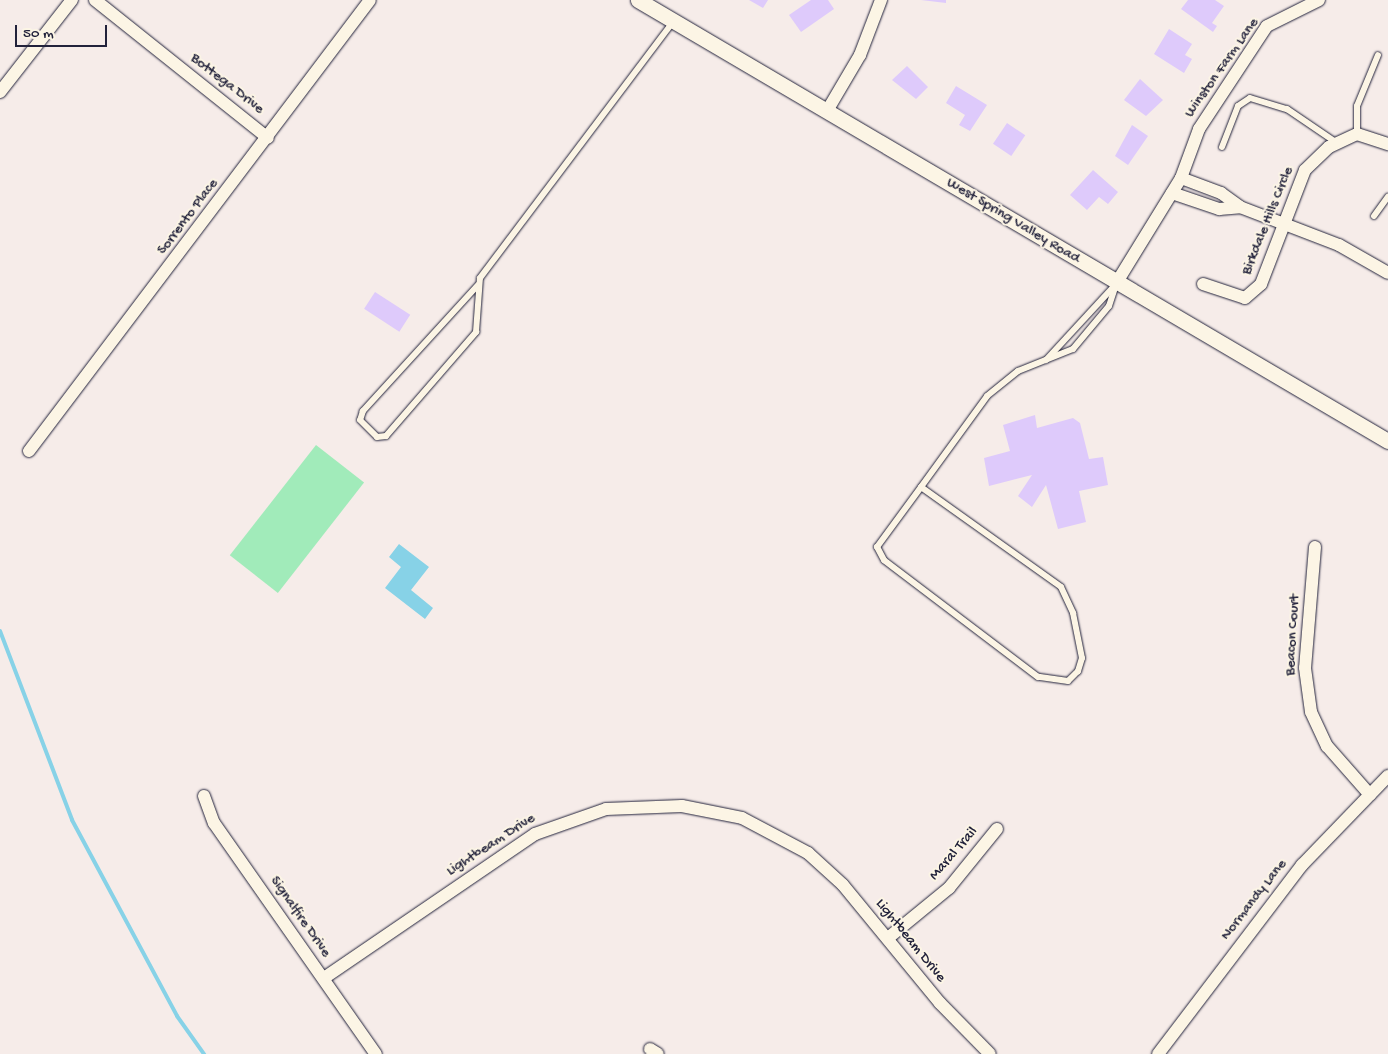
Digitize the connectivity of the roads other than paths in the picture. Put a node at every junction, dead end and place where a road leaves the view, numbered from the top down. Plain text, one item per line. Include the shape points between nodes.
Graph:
1 (72, 0) edge
2 (95, 0) edge
3 (370, 0) edge
4 (638, 0) edge
5 (881, 0) edge
6 (1319, 0) edge
7 (674, 21) junction
8 (1378, 55) dead end
9 (0, 92) edge
10 (827, 111) junction
11 (1357, 134) junction
12 (268, 138) junction
13 (1338, 143) junction
14 (1388, 144) edge
15 (1222, 147) dead end
16 (1181, 178) junction
17 (1172, 193) junction
18 (1388, 197) edge
19 (1240, 207) junction
20 (1374, 216) dead end
21 (1285, 222) junction
22 (1388, 273) edge
23 (1117, 282) junction
24 (1202, 284) dead end
25 (478, 285) junction
26 (1045, 361) junction
27 (1388, 441) edge
28 (29, 450) dead end
29 (921, 487) junction
30 (1315, 547) dead end
31 (1388, 776) edge
32 (1370, 795) junction
33 (204, 796) dead end
34 (997, 829) dead end
35 (888, 938) junction
36 (324, 978) junction
37 (376, 1054) edge
38 (990, 1054) edge
39 (1158, 1054) edge

1 - 9 street
2 - 12 street, Bottega Drive
3 - 12 street, Sorrento Place
4 - 7 street, West Spring Valley Road
5 - 10 street via 860,55
6 - 16 street, Winston Farm Lane via 1267,26 1198,129
7 - 10 street, West Spring Valley Road
7 - 25 lane
8 - 11 lane via 1357,106
10 - 23 street, West Spring Valley Road
11 - 13 street, Birkdale Hills Circle
11 - 14 street
12 - 28 street, Sorrento Place
13 - 15 lane via 1287,109 1250,98 1238,106
13 - 21 street, Birkdale Hills Circle via 1305,170
16 - 17 street, Winston Farm Lane
16 - 19 street via 1221,193
17 - 19 street via 1218,209
17 - 23 street, Winston Farm Lane
18 - 20 lane
19 - 21 street
21 - 22 street via 1339,244
21 - 24 street, Birkdale Hills Circle via 1262,284 1245,298
23 - 26 lane
23 - 26 lane via 1108,306 1072,349
23 - 27 street, West Spring Valley Road
25 - 25 lane via 362,411 360,420 377,437 386,436 476,332
26 - 29 lane via 1018,371 987,396
29 - 29 lane via 877,547 884,560 1038,677 1068,681 1078,671 1082,658 1072,613 1061,587
30 - 32 street, Beacon Court via 1305,668 1311,712 1327,746
31 - 32 street, Normandy Lane
32 - 39 street, Normandy Lane via 1302,864
33 - 36 street, Signalfire Drive via 214,823
34 - 35 street, Maral Trail via 949,888
35 - 36 street, Lightbeam Drive via 825,867 765,828 710,810 633,806 580,816 535,834
35 - 38 street, Lightbeam Drive
36 - 37 street, Signalfire Drive

